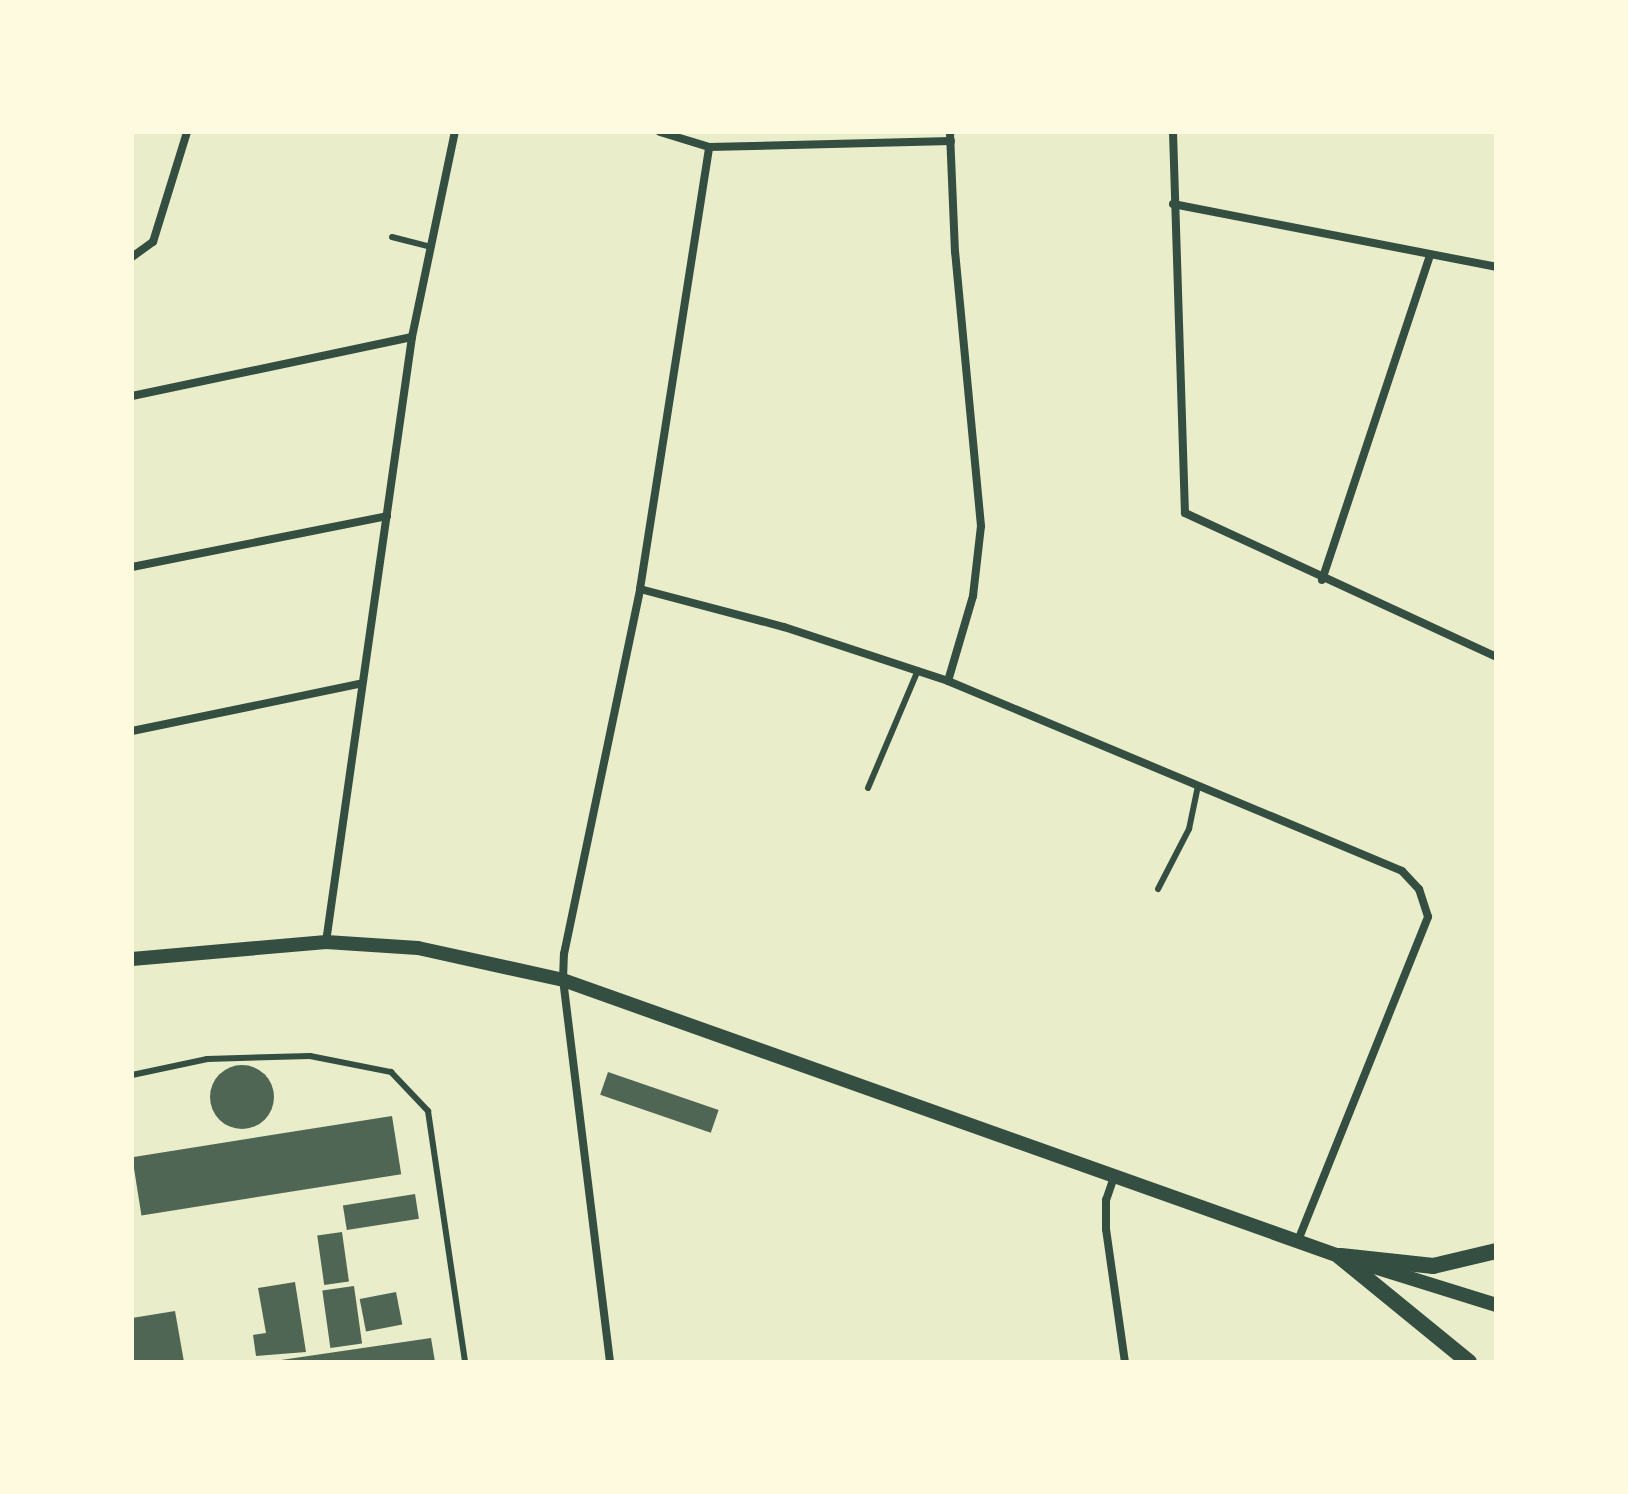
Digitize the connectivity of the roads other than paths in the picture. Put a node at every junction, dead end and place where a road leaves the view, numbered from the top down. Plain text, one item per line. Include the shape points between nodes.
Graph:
1 (187, 132) edge
2 (455, 132) edge
3 (660, 132) edge
4 (1173, 132) edge
5 (950, 136) edge
6 (709, 147) junction
7 (1173, 204) junction
8 (392, 237) dead end
9 (431, 247) junction
10 (1430, 256) junction
11 (132, 257) edge
12 (1496, 267) edge
13 (412, 337) junction
14 (132, 396) edge
15 (387, 516) junction
16 (132, 567) edge
17 (1322, 580) junction
18 (640, 589) junction
19 (1496, 657) edge
20 (918, 670) junction
21 (948, 681) junction
22 (359, 684) junction
23 (132, 731) edge
24 (1198, 786) junction
25 (868, 788) dead end
26 (1158, 889) dead end
27 (326, 942) junction
28 (132, 959) edge
29 (563, 980) junction
30 (132, 1075) edge
31 (1114, 1177) junction
32 (1298, 1240) junction
33 (1496, 1251) edge
34 (1339, 1256) junction
35 (1496, 1305) edge
36 (465, 1362) edge
37 (610, 1362) edge
38 (1125, 1362) edge
39 (1469, 1362) edge

1 - 11 street via 153,242
2 - 9 street
3 - 6 street
4 - 7 street
5 - 6 street
5 - 21 street via 955,252 981,526 973,596
6 - 18 street
7 - 10 street
7 - 17 street via 1184,508 1188,517
8 - 9 lane
9 - 13 street
10 - 12 street
10 - 17 street
13 - 14 street
13 - 15 street
15 - 16 street
15 - 22 street
17 - 19 street
18 - 20 street
18 - 29 street
20 - 21 street
20 - 25 lane
21 - 24 street
22 - 23 street
22 - 27 street
24 - 26 lane via 1189,829
24 - 32 street via 1402,871 1419,889 1428,917
27 - 28 street
27 - 29 street via 418,948
29 - 31 street
29 - 37 street
30 - 36 lane via 207,1059 310,1056 391,1072 428,1111
31 - 32 street
31 - 38 street via 1106,1200 1106,1229
32 - 34 street
33 - 34 main road via 1433,1266
34 - 35 street
34 - 39 main road

